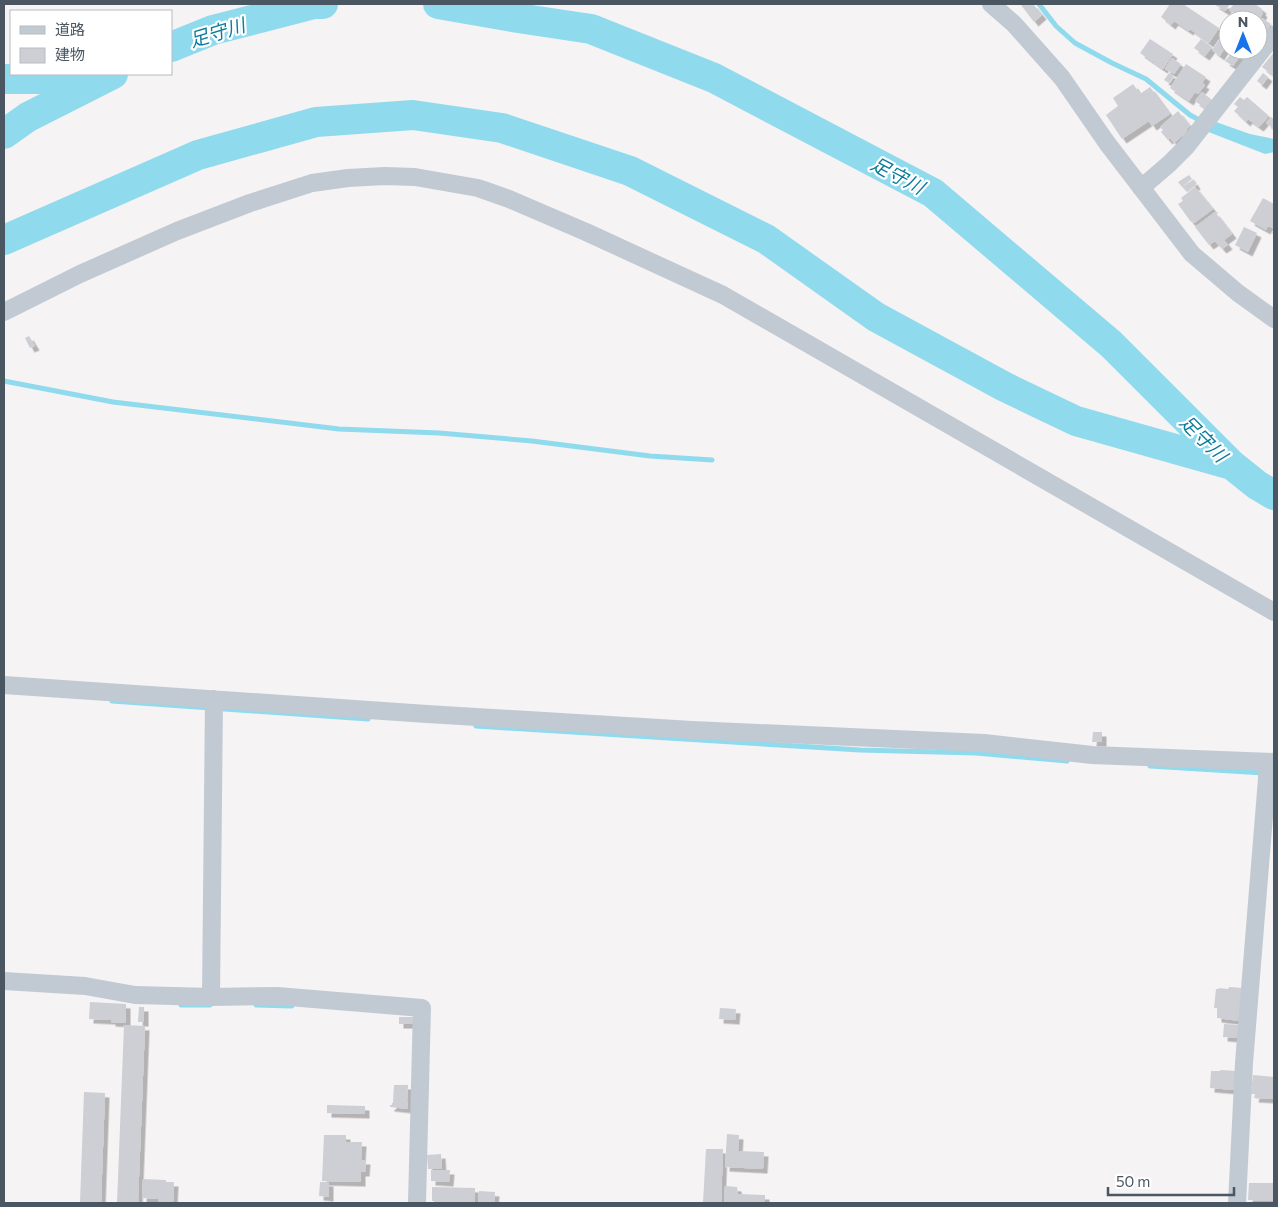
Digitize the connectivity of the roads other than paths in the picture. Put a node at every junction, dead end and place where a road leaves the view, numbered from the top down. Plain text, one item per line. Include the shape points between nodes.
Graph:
1 (991, 4) edge
2 (1274, 35) edge
3 (1141, 188) junction
4 (4, 312) edge
5 (1274, 319) edge
6 (1274, 612) edge
7 (4, 684) edge
8 (214, 706) junction
9 (1269, 767) edge
10 (4, 981) edge
11 (211, 997) junction
12 (417, 1203) edge
13 (1237, 1203) edge

1 - 3 street via 1014,24 1062,78
2 - 3 street via 1186,147
3 - 5 street via 1192,254
4 - 6 street via 176,231 312,183 400,176 478,188 586,232 723,295
7 - 8 street
8 - 9 street via 984,743 1092,755
8 - 11 street
9 - 13 street via 1244,1063
10 - 11 street via 85,986 136,994
11 - 12 street via 276,996 422,1008

